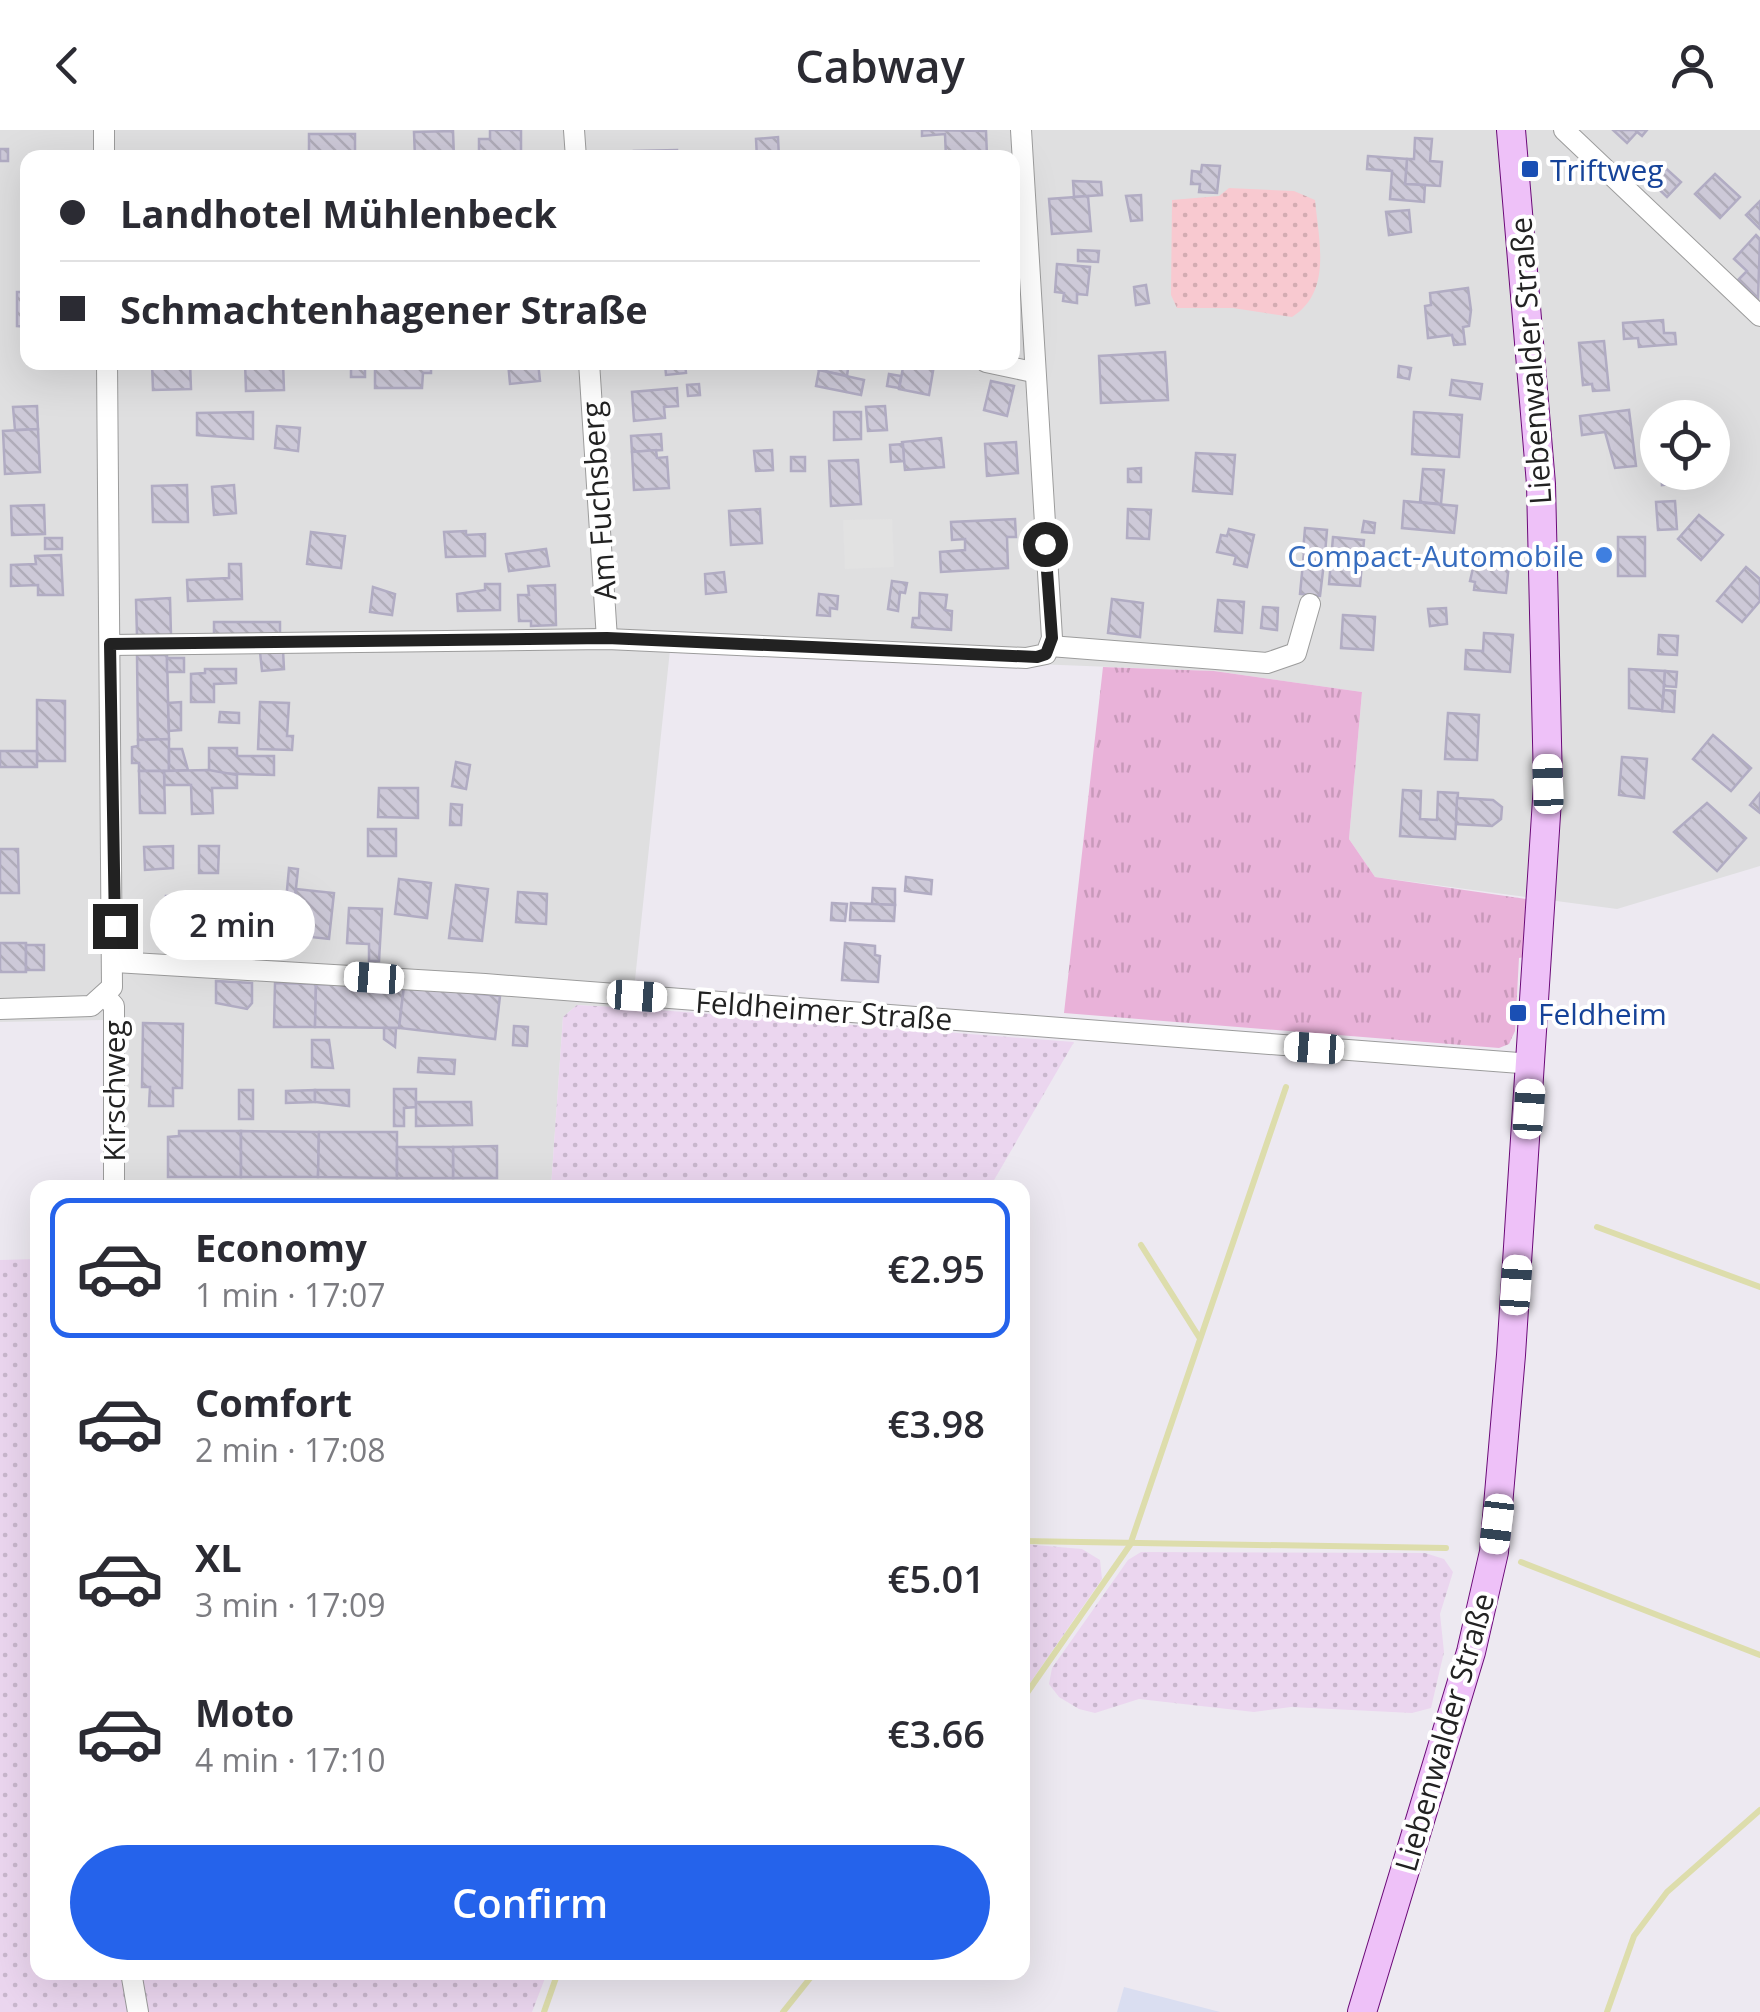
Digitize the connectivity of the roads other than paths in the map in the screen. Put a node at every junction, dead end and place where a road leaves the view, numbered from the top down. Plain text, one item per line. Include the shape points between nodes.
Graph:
1 (1021, 130) edge
2 (1511, 130) edge
3 (1564, 130) edge
4 (1020, 248) edge
5 (1760, 316) edge
6 (1020, 369) edge
7 (107, 370) edge
8 (590, 370) edge
9 (1033, 372) junction
10 (1310, 604) dead end
11 (607, 638) junction
12 (1051, 642) junction
13 (110, 644) junction
14 (115, 962) junction
15 (106, 997) junction
16 (0, 1008) edge
17 (1532, 1064) junction
18 (114, 1180) edge
19 (132, 1980) edge
20 (138, 2012) edge
21 (1362, 2012) edge

1 - 4 street
2 - 17 main road, Liebenwalder Straße via 1541,484 1546,644 1547,829
3 - 5 street
4 - 9 street
6 - 9 street
7 - 13 street
8 - 11 street, Am Fuchsberg
9 - 12 street
10 - 12 street, Am Fuchsberg via 1296,653 1267,663
11 - 12 street, Am Fuchsberg via 1026,658 1046,654
11 - 13 street, Am Fuchsberg
13 - 14 street
14 - 15 street
14 - 17 street, Feldheimer Straße
15 - 16 street via 69,1009
15 - 18 street, Kirschweg via 114,1006
17 - 21 main road, Liebenwalder Straße via 1494,1552 1471,1652
19 - 20 street

